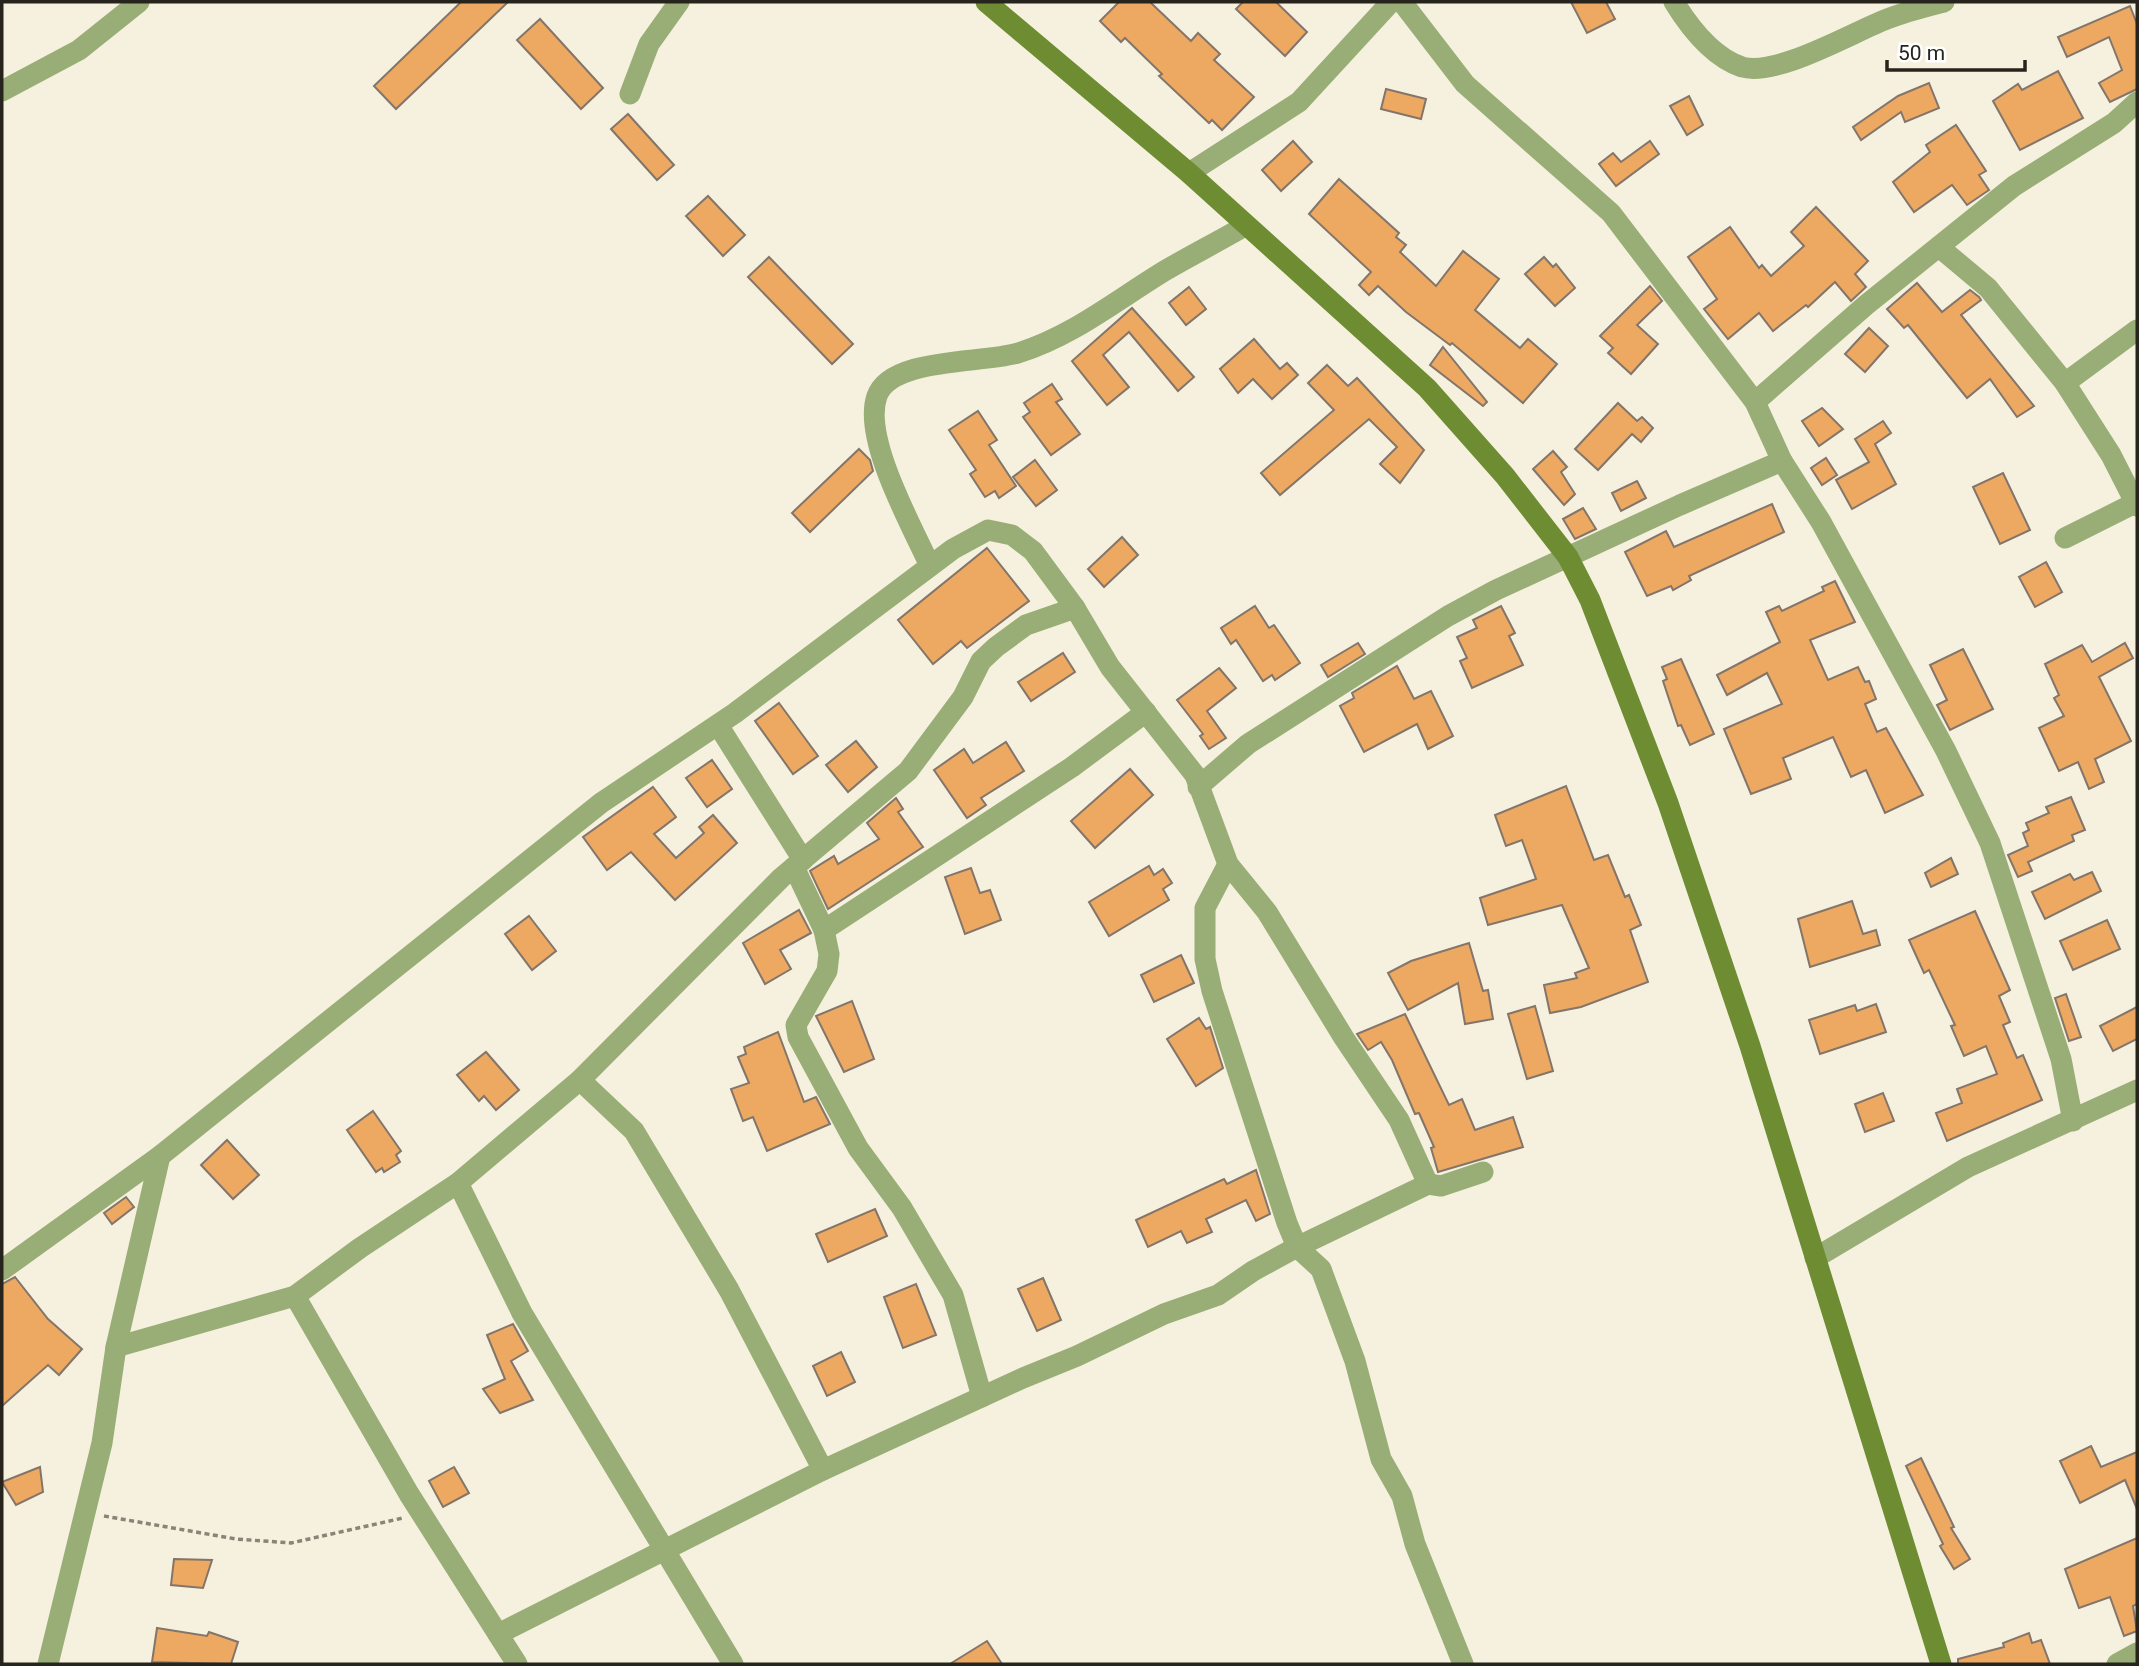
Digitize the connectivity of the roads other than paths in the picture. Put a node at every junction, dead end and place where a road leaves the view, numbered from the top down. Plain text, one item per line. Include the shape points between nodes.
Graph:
1 (139, 2) edge
2 (679, 2) edge
3 (986, 2) edge
4 (1391, 2) edge
5 (1402, 2) edge
6 (1674, 2) edge
7 (1944, 2) edge
8 (2, 90) edge
9 (630, 93) dead end
10 (2137, 102) edge
11 (1189, 173) junction
12 (1245, 226) junction
13 (1939, 247) junction
14 (2137, 330) edge
15 (2064, 383) junction
16 (1755, 402) junction
17 (1782, 461) junction
18 (2136, 505) edge
19 (2065, 538) dead end
20 (1568, 557) junction
21 (930, 566) junction
22 (1075, 608) junction
23 (1146, 712) junction
24 (718, 724) junction
25 (1198, 787) junction
26 (798, 863) junction
27 (1228, 864) junction
28 (824, 930) junction
29 (580, 1080) junction
30 (2137, 1090) edge
31 (2073, 1121) junction
32 (160, 1156) junction
33 (1483, 1172) dead end
34 (458, 1182) junction
35 (1428, 1184) junction
36 (1297, 1247) junction
37 (1815, 1258) junction
38 (2, 1270) edge
39 (295, 1296) junction
40 (116, 1347) junction
41 (982, 1397) junction
42 (823, 1470) junction
43 (665, 1547) junction
44 (498, 1634) junction
45 (2137, 1653) edge
46 (48, 1664) edge
47 (517, 1664) edge
48 (733, 1664) edge
49 (1464, 1664) edge
50 (1941, 1664) edge
51 (2117, 1664) edge

1 - 8 street via 79,50
2 - 9 street via 649,44
3 - 11 main road
4 - 11 street via 1299,102
5 - 16 street via 1465,84 1611,213
6 - 7 street via 1704,42 1724,59 1765,68 1888,18
10 - 13 street via 2113,123 2014,186
11 - 12 main road
12 - 20 main road via 1427,388 1505,476
12 - 21 street via 1073,330 984,361 910,368 885,384 877,396 874,421 889,478
13 - 15 street via 1988,288
13 - 16 street
14 - 15 street
15 - 18 street via 2111,454
16 - 17 street
17 - 20 street
17 - 31 street via 1881,628 1990,843 2061,1059
18 - 19 street
20 - 25 street via 1437,622 1248,744
20 - 37 main road via 1590,600 1668,803
21 - 22 street via 975,535 988,530 1005,533 1027,544
21 - 24 street
22 - 23 street via 1110,667
22 - 26 street via 1026,625 996,647 981,661 963,698 908,771
23 - 25 street via 1195,775
23 - 28 street via 1072,768
24 - 26 street
24 - 32 street via 601,803
25 - 27 street
26 - 28 street
26 - 29 street
27 - 35 street via 1267,912 1399,1120
27 - 36 street via 1205,908 1205,959 1252,1119
28 - 41 street via 827,971 796,1025 798,1037 858,1148 902,1208 953,1295
29 - 34 street
29 - 42 street via 634,1131 729,1290
30 - 31 street
31 - 37 street via 1968,1167
32 - 38 street
32 - 40 street
33 - 35 street via 1441,1186
34 - 39 street
34 - 43 street via 522,1313
35 - 36 street
36 - 41 street via 1218,1296 1164,1314
36 - 49 street via 1321,1269 1355,1361 1381,1459 1402,1496 1415,1544
37 - 50 main road
39 - 40 street
39 - 44 street
40 - 46 street via 102,1443
41 - 42 street
42 - 43 street
43 - 44 street
43 - 48 street
44 - 47 street
45 - 51 street

